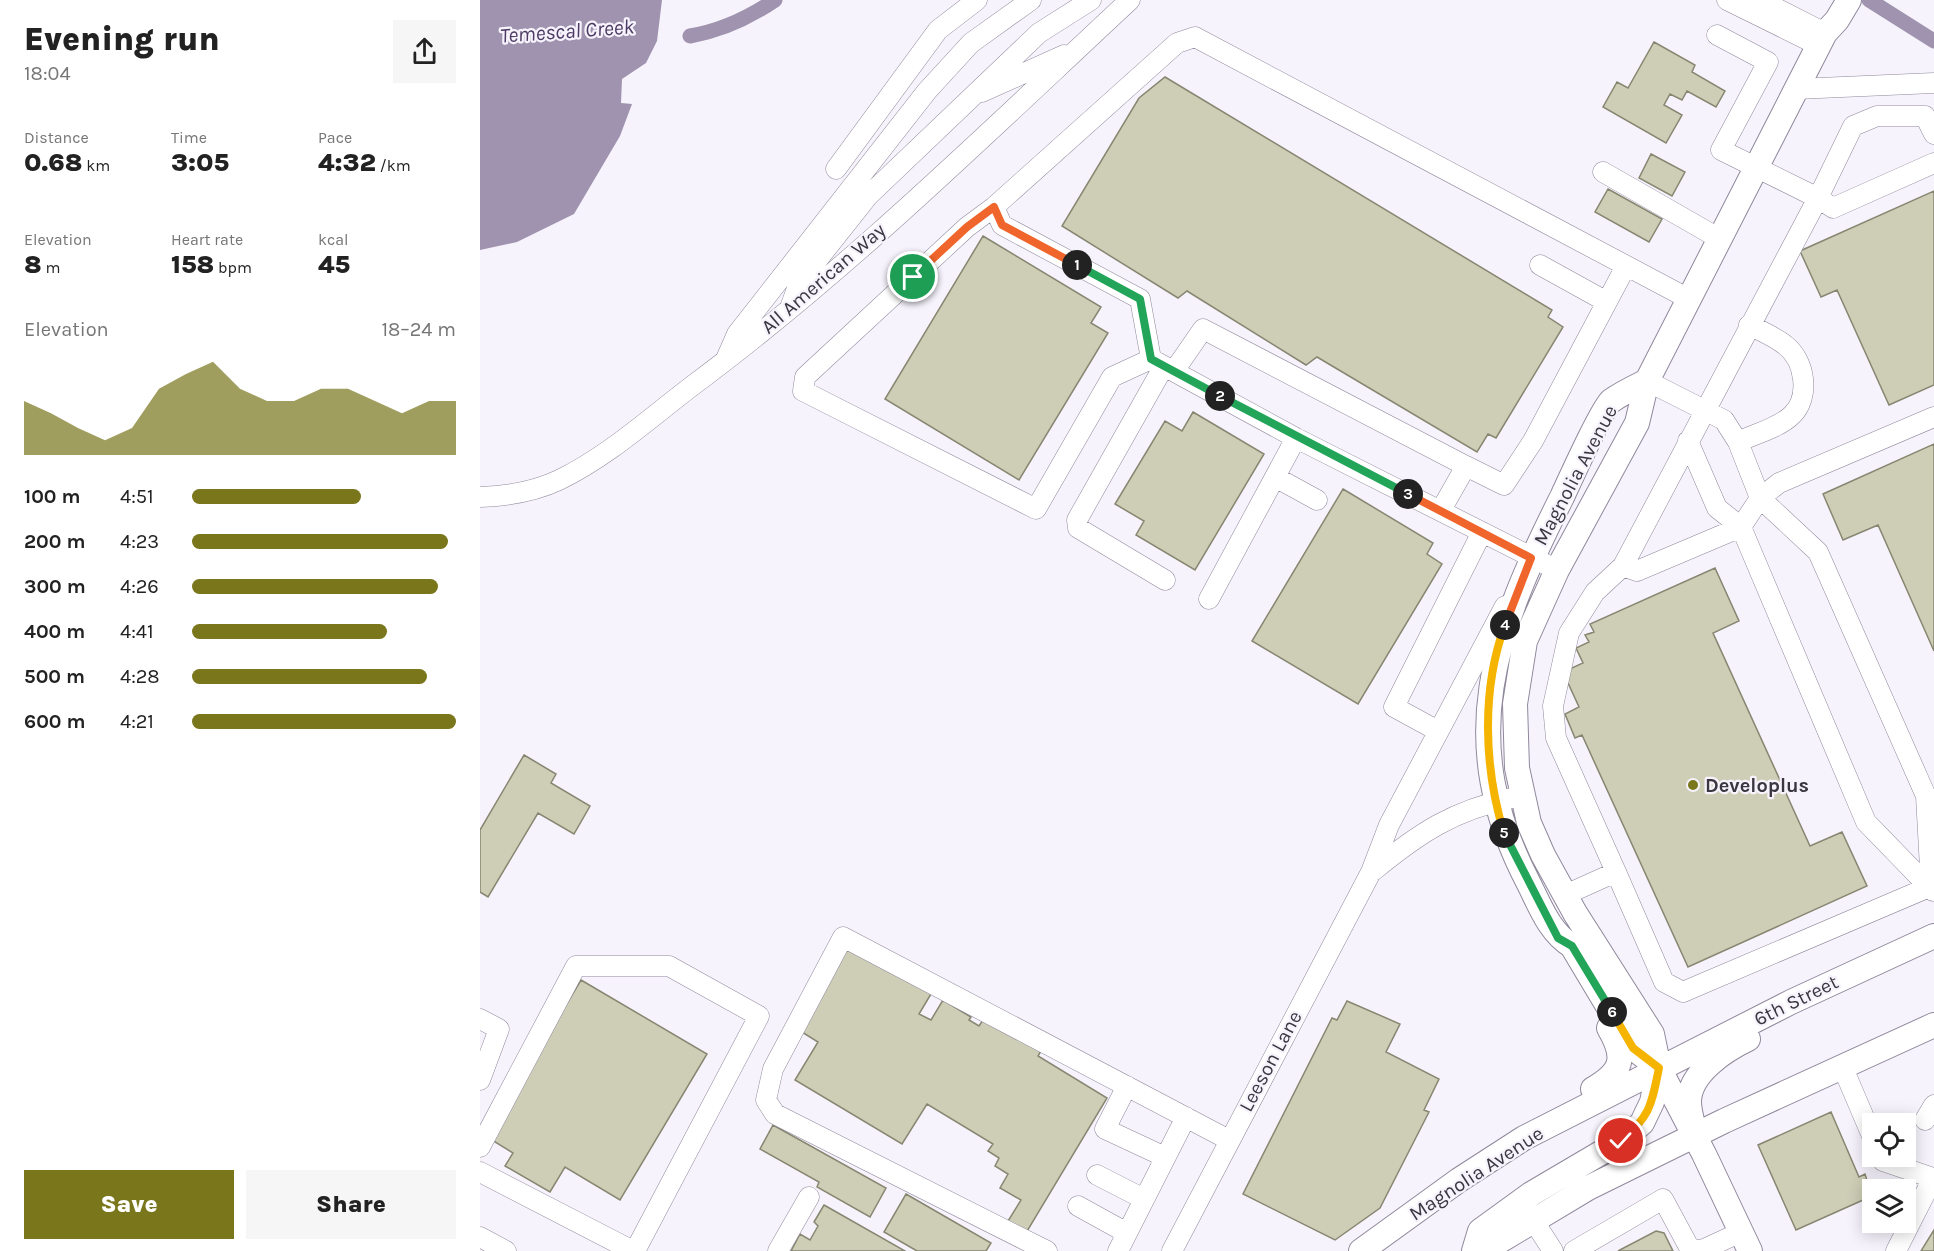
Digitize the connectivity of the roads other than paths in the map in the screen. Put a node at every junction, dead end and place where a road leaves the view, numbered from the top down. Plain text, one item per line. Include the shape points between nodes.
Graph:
1 (976, 0) edge
2 (1031, 0) edge
3 (1090, 0) edge
4 (1130, 0) edge
5 (1727, 0) edge
6 (1760, 0) edge
7 (1832, 19) edge
8 (1717, 35) dead end
9 (1078, 48) junction
10 (1934, 83) edge
11 (1796, 89) junction
12 (977, 94) junction
13 (1934, 134) edge
14 (1934, 163) edge
15 (1756, 168) junction
16 (836, 169) dead end
17 (1603, 172) dead end
18 (868, 196) junction
19 (1818, 198) junction
20 (994, 207) junction
21 (819, 230) junction
22 (1720, 239) junction
23 (1540, 264) dead end
24 (1626, 266) junction
25 (1689, 299) junction
26 (1607, 302) junction
27 (789, 309) junction
28 (1749, 325) junction
29 (725, 362) junction
30 (1163, 366) junction
31 (1647, 381) junction
32 (1703, 410) junction
33 (1934, 417) edge
34 (1296, 438) junction
35 (1688, 441) junction
36 (1738, 442) junction
37 (1466, 466) junction
38 (1275, 477) junction
39 (480, 497) edge
40 (1760, 498) junction
41 (1317, 500) dead end
42 (1441, 510) junction
43 (1741, 527) junction
44 (1482, 532) junction
45 (1531, 558) junction
46 (1623, 566) junction
47 (1557, 570) junction
48 (1165, 580) dead end
49 (1209, 599) dead end
50 (1438, 731) junction
51 (1523, 795) junction
52 (1497, 801) junction
53 (1371, 872) junction
54 (1616, 872) junction
55 (1933, 888) edge
56 (1565, 895) junction
57 (1934, 936) edge
58 (1558, 938) junction
59 (1867, 966) junction
60 (480, 1018) edge
61 (1933, 1028) edge
62 (1659, 1068) junction
63 (1843, 1068) junction
64 (480, 1080) edge
65 (1127, 1086) junction
66 (1862, 1113) edge
67 (1185, 1117) junction
68 (1695, 1137) junction
69 (1524, 1138) junction
70 (1229, 1140) junction
71 (480, 1147) edge
72 (1165, 1157) junction
73 (1900, 1167) edge
74 (480, 1172) edge
75 (1097, 1175) dead end
76 (1934, 1178) edge
77 (809, 1197) dead end
78 (1144, 1199) junction
79 (1078, 1206) dead end
80 (1533, 1220) junction
81 (1127, 1233) junction
82 (480, 1237) edge
83 (1746, 1241) edge
84 (506, 1251) edge
85 (634, 1251) edge
86 (778, 1251) edge
87 (1047, 1251) edge
88 (1118, 1251) edge
89 (1172, 1251) edge
90 (1361, 1251) edge
91 (1474, 1251) edge
92 (1483, 1251) edge
93 (1553, 1251) edge
94 (1574, 1251) edge
95 (1896, 1251) edge

1 - 16 street via 938,30
2 - 21 street via 971,43 927,90
3 - 12 street via 1039,33 992,75
4 - 9 street, All American Way
5 - 7 street
6 - 7 street
7 - 11 main road, Magnolia Avenue
8 - 15 street via 1768,62 1722,150
9 - 12 street
9 - 27 street, All American Way
10 - 11 street
11 - 15 main road, Magnolia Avenue
12 - 18 street
13 - 19 street via 1925,116 1877,116 1853,126
14 - 19 street via 1833,208
15 - 19 street
15 - 22 main road, Magnolia Avenue
17 - 22 street
18 - 21 street
18 - 27 street via 799,283
19 - 28 street
20 - 24 street via 1177,43 1195,37
20 - 30 street via 1002,225 1140,299
20 - 30 street via 967,227 806,377 803,391 1036,508 1112,377
21 - 29 street via 737,334
22 - 25 main road, Magnolia Avenue
23 - 26 street
24 - 25 street
24 - 26 street
25 - 31 main road, Magnolia Avenue
26 - 37 street via 1533,441 1504,485
27 - 29 street, All American Way
28 - 32 street
28 - 36 street via 1788,347 1799,365 1803,398 1792,416
29 - 39 street, All American Way via 609,449 558,480 504,496
30 - 34 street
30 - 37 street via 1203,329
30 - 48 street via 1077,520 1078,528
31 - 32 street
31 - 45 main road, Magnolia Avenue via 1609,402
31 - 47 main road, Magnolia Avenue via 1637,423
32 - 35 street
32 - 36 street via 1724,420
33 - 40 street via 1779,483
34 - 38 street
34 - 42 street
35 - 43 street via 1717,508
35 - 46 street
36 - 40 street
37 - 42 street
38 - 41 street
38 - 49 street
40 - 43 street
40 - 55 street via 1818,552 1823,563 1926,796
42 - 44 street
43 - 46 street via 1637,571
43 - 55 street via 1866,822
44 - 45 street
44 - 50 street via 1394,707
45 - 47 street
45 - 50 street, Leeson Lane
45 - 52 main road, Magnolia Avenue via 1503,630 1489,702 1491,772
46 - 54 street via 1594,592 1569,633 1552,706 1556,738
47 - 51 main road, Magnolia Avenue via 1525,641 1515,704 1517,768
50 - 53 street, Leeson Lane via 1389,825
51 - 52 street, Leeson Lane
51 - 56 main road, Magnolia Avenue via 1529,823
52 - 53 street, Leeson Lane via 1452,815
52 - 58 main road, Magnolia Avenue via 1504,831
53 - 70 street, Leeson Lane
54 - 55 street via 1664,982 1683,992
54 - 56 street
56 - 62 main road, Magnolia Avenue via 1652,1034
57 - 59 main road, 6th Street
58 - 62 main road, Magnolia Avenue via 1572,946 1633,1048
58 - 69 main road via 1562,955 1614,1038 1620,1061 1608,1080 1561,1107
59 - 62 main road, 6th Street
59 - 68 main road via 1821,1004 1730,1048 1700,1072 1689,1101
60 - 64 street via 500,1029
61 - 63 main road
62 - 68 main road, Magnolia Avenue
62 - 69 main road, Magnolia Avenue
62 - 91 main road via 1652,1102 1642,1123 1621,1141 1531,1194 1480,1232
63 - 66 street
63 - 68 main road
65 - 67 street
65 - 72 street via 1105,1129
65 - 87 street via 843,937 773,1069 766,1100 775,1114
67 - 70 street
67 - 72 street
68 - 80 main road via 1588,1188
68 - 83 main road
69 - 90 main road, Magnolia Avenue via 1458,1180
70 - 89 street, Leeson Lane
71 - 85 street via 576,966 669,966 759,1016
72 - 78 street
73 - 76 street
74 - 85 street
75 - 78 street
76 - 95 street
77 - 86 street
78 - 81 street
79 - 81 street
80 - 92 main road
80 - 93 street
81 - 88 street
82 - 84 street
83 - 94 street via 1690,1250 1663,1199

